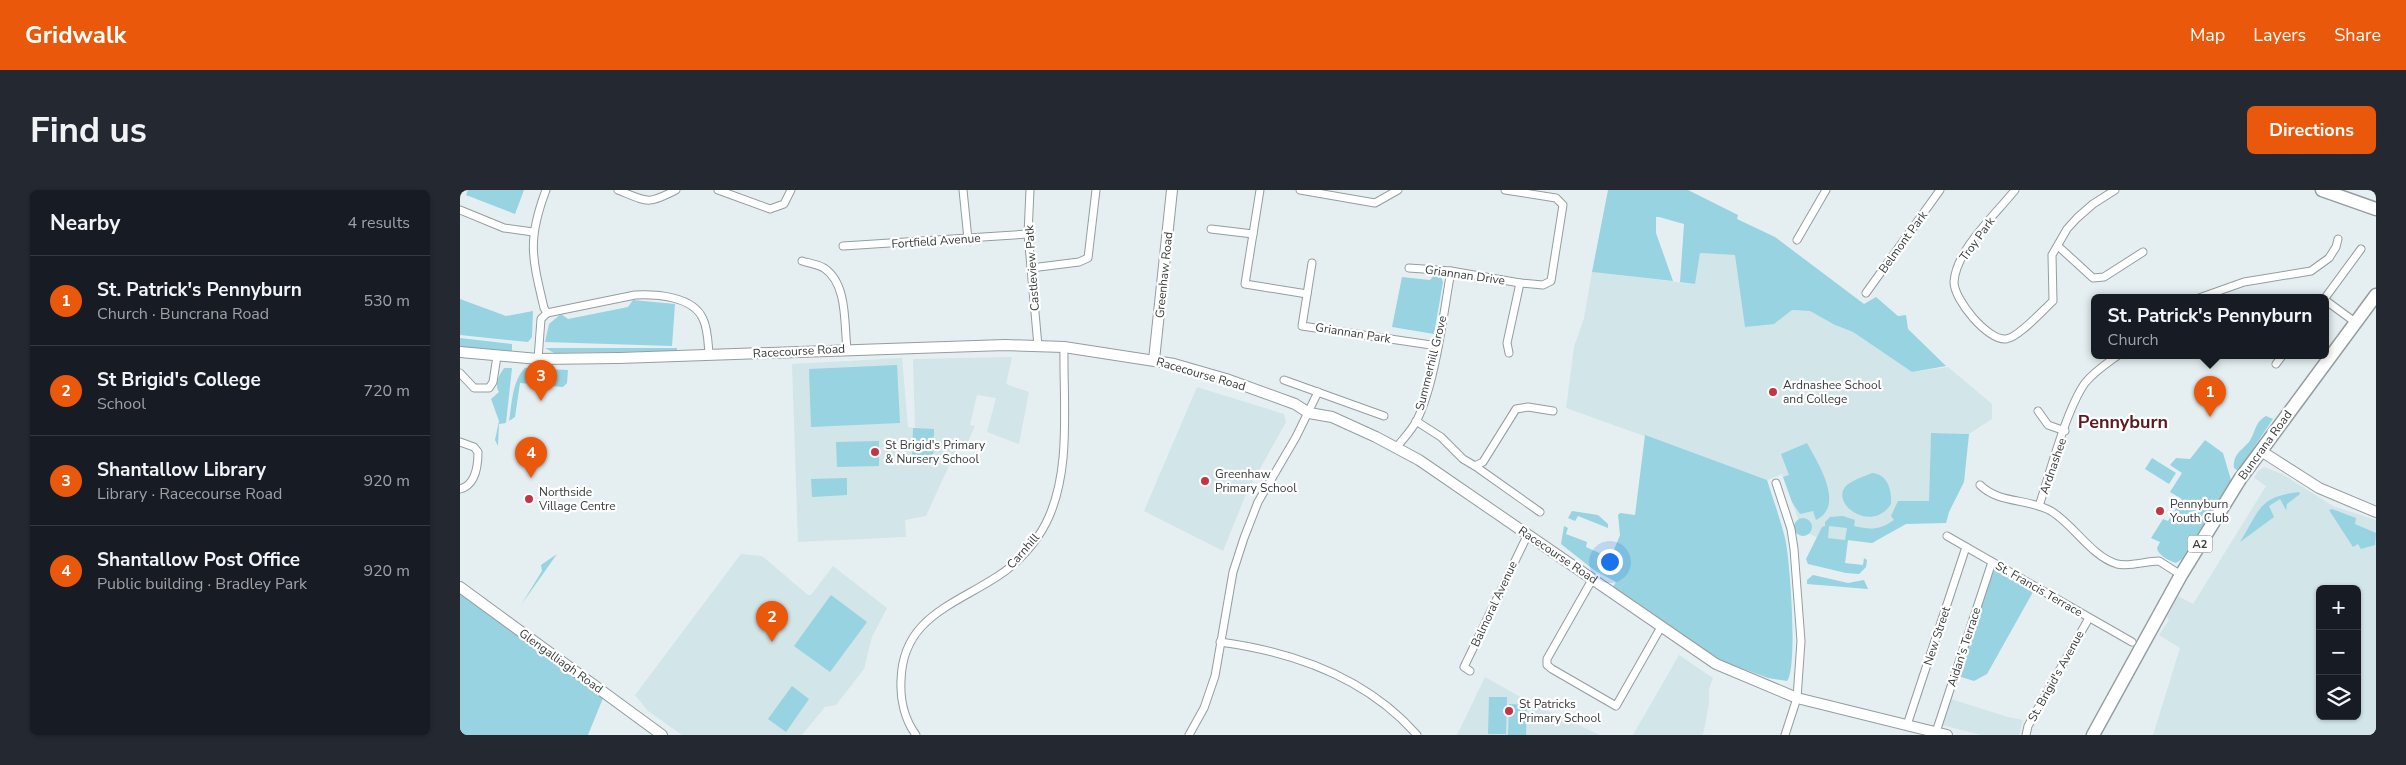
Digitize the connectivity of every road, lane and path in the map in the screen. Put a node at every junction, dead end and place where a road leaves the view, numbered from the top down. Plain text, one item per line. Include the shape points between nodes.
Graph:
1 (546, 190) edge
2 (618, 190) edge
3 (676, 190) edge
4 (718, 190) edge
5 (791, 190) edge
6 (963, 190) edge
7 (1030, 190) edge
8 (1096, 190) edge
9 (1172, 190) edge
10 (1260, 190) edge
11 (1300, 190) edge
12 (1398, 190) edge
13 (1505, 190) edge
14 (1826, 190) edge
15 (1940, 190) edge
16 (2015, 190) edge
17 (2115, 190) edge
18 (2322, 190) edge
19 (1310, 191) edge
20 (460, 210) edge
21 (2376, 210) edge
22 (1211, 229) dead end
23 (533, 232) junction
24 (1028, 234) junction
25 (1253, 234) junction
26 (968, 239) junction
27 (2338, 239) dead end
28 (1797, 240) dead end
29 (843, 246) dead end
30 (2058, 246) junction
31 (2360, 249) dead end
32 (2143, 252) dead end
33 (802, 261) dead end
34 (1312, 263) dead end
35 (1031, 268) junction
36 (1409, 268) dead end
37 (1451, 271) junction
38 (1520, 283) junction
39 (1866, 293) dead end
40 (1307, 294) junction
41 (2210, 294) edge
42 (2328, 294) edge
43 (2376, 295) edge
44 (2329, 302) edge
45 (547, 313) junction
46 (2355, 322) junction
47 (1038, 346) junction
48 (1438, 346) junction
49 (1064, 347) junction
50 (847, 349) junction
51 (460, 352) edge
52 (709, 354) junction
53 (1509, 354) dead end
54 (497, 356) junction
55 (2329, 358) edge
56 (538, 359) junction
57 (2113, 359) edge
58 (2280, 359) edge
59 (2328, 359) edge
60 (1154, 360) junction
61 (2276, 364) dead end
62 (460, 373) edge
63 (1284, 380) dead end
64 (1318, 392) junction
65 (1553, 411) dead end
66 (2038, 411) dead end
67 (1308, 413) junction
68 (1384, 416) dead end
69 (1416, 421) junction
70 (2065, 431) junction
71 (460, 442) edge
72 (1396, 448) junction
73 (2261, 451) junction
74 (1475, 466) junction
75 (1776, 483) dead end
76 (1980, 485) dead end
77 (460, 490) edge
78 (2039, 506) junction
79 (1540, 512) dead end
80 (2376, 512) edge
81 (1528, 534) junction
82 (1947, 536) dead end
83 (1966, 547) junction
84 (1992, 562) junction
85 (2181, 576) junction
86 (1593, 578) junction
87 (460, 587) edge
88 (2089, 618) junction
89 (1661, 627) junction
90 (1220, 642) junction
91 (2132, 642) dead end
92 (1470, 670) dead end
93 (1797, 698) junction
94 (1907, 725) junction
95 (1936, 732) junction
96 (662, 735) edge
97 (916, 735) edge
98 (1189, 735) edge
99 (1417, 735) edge
100 (1785, 735) edge
101 (1947, 735) edge
102 (2026, 735) edge
103 (2092, 735) edge

1 - 23 street
2 - 3 street via 642,200 654,201
4 - 5 street via 770,210 784,204
6 - 26 street
7 - 24 street, Castleview Patk
8 - 35 street via 1088,258
9 - 60 main road, Greenhaw Road
10 - 25 street
11 - 19 street
12 - 19 street via 1376,203
13 - 38 street, Griannan Drive via 1556,198 1563,205 1551,281 1543,285
14 - 28 street
15 - 39 street, Belmont Park
16 - 30 street, Troy Park via 1960,261 1954,284 1964,309 2000,339 2007,339 2034,320 2053,300 2052,255
17 - 30 street, Troy Park via 2077,218
18 - 21 highway
20 - 23 street via 504,228
22 - 25 street
23 - 45 street via 534,265
24 - 26 street, Fortfield Avenue
24 - 35 street, Castleview Patk
25 - 40 street via 1245,284
26 - 29 street, Fortfield Avenue
27 - 41 street via 2328,258 2311,271 2244,282
30 - 32 street via 2092,278 2104,277
31 - 42 street
33 - 50 street via 819,265 835,279 844,312
34 - 40 street, Griannan Park
35 - 47 street, Castleview Patk
36 - 37 street, Griannan Drive
37 - 38 street, Griannan Drive
37 - 48 street, Summerhill Grove
38 - 53 street, Griannan Drive via 1507,343
40 - 48 street, Griannan Park via 1302,326
43 - 46 highway, Buncrana Road / A2
44 - 46 street
45 - 52 street via 634,295 649,294 677,300 697,310 703,319
45 - 56 street via 541,319
46 - 55 highway, Buncrana Road / A2
47 - 49 main road, Racecourse Road
47 - 50 main road, Racecourse Road
48 - 69 street, Summerhill Grove
49 - 60 main road, Racecourse Road
49 - 97 street, Carnhill via 1062,474 1053,507 1037,537 1011,566 928,618 917,632 904,658 900,688 907,718
50 - 52 main road, Racecourse Road
51 - 54 main road, Racecourse Road
52 - 56 main road, Racecourse Road
54 - 56 main road, Racecourse Road
54 - 62 street via 489,388 474,388
57 - 70 street, Ardnashee via 2084,384
58 - 61 street
59 - 73 highway, Buncrana Road / A2
60 - 67 main road, Racecourse Road via 1226,379 1295,404
63 - 64 street
64 - 67 street
64 - 68 street
65 - 74 street via 1528,407 1516,409 1483,462
66 - 70 street via 2048,425
67 - 72 main road, Racecourse Road via 1332,417
67 - 90 street via 1258,502 1234,569
69 - 72 street, Summerhill Grove
69 - 74 street
70 - 78 street, Ardnashee
71 - 77 street via 478,452 475,476 469,486
72 - 81 main road, Racecourse Road
73 - 80 main road via 2319,488
73 - 85 highway, Buncrana Road / A2 via 2240,479
74 - 79 street
75 - 93 street via 1791,530 1797,569 1802,641
76 - 78 street via 1988,493
78 - 85 street via 2068,523 2094,550 2117,564 2160,561
81 - 86 main road, Racecourse Road
81 - 92 street, Balmoral Avenue via 1464,667
82 - 83 street, St. Francis Terrace
83 - 84 street, St. Francis Terrace
83 - 94 street, New Street
84 - 88 street, St. Francis Terrace
84 - 95 street, Aidan's Terrace
85 - 103 highway, Buncrana Road / A2
86 - 89 main road, Racecourse Road
86 - 89 street via 1546,659 1552,670 1616,706
87 - 96 main road, Glengalliagh Road
88 - 91 street, St. Francis Terrace
88 - 102 street, St. Brigid's Avenue via 2028,726
89 - 93 main road, Racecourse Road via 1716,664
90 - 98 street via 1215,676 1204,708
90 - 99 street via 1262,648 1324,668 1377,698 1399,714
93 - 94 main road, Racecourse Road
93 - 100 street
94 - 95 main road, Racecourse Road
95 - 101 main road, Racecourse Road

